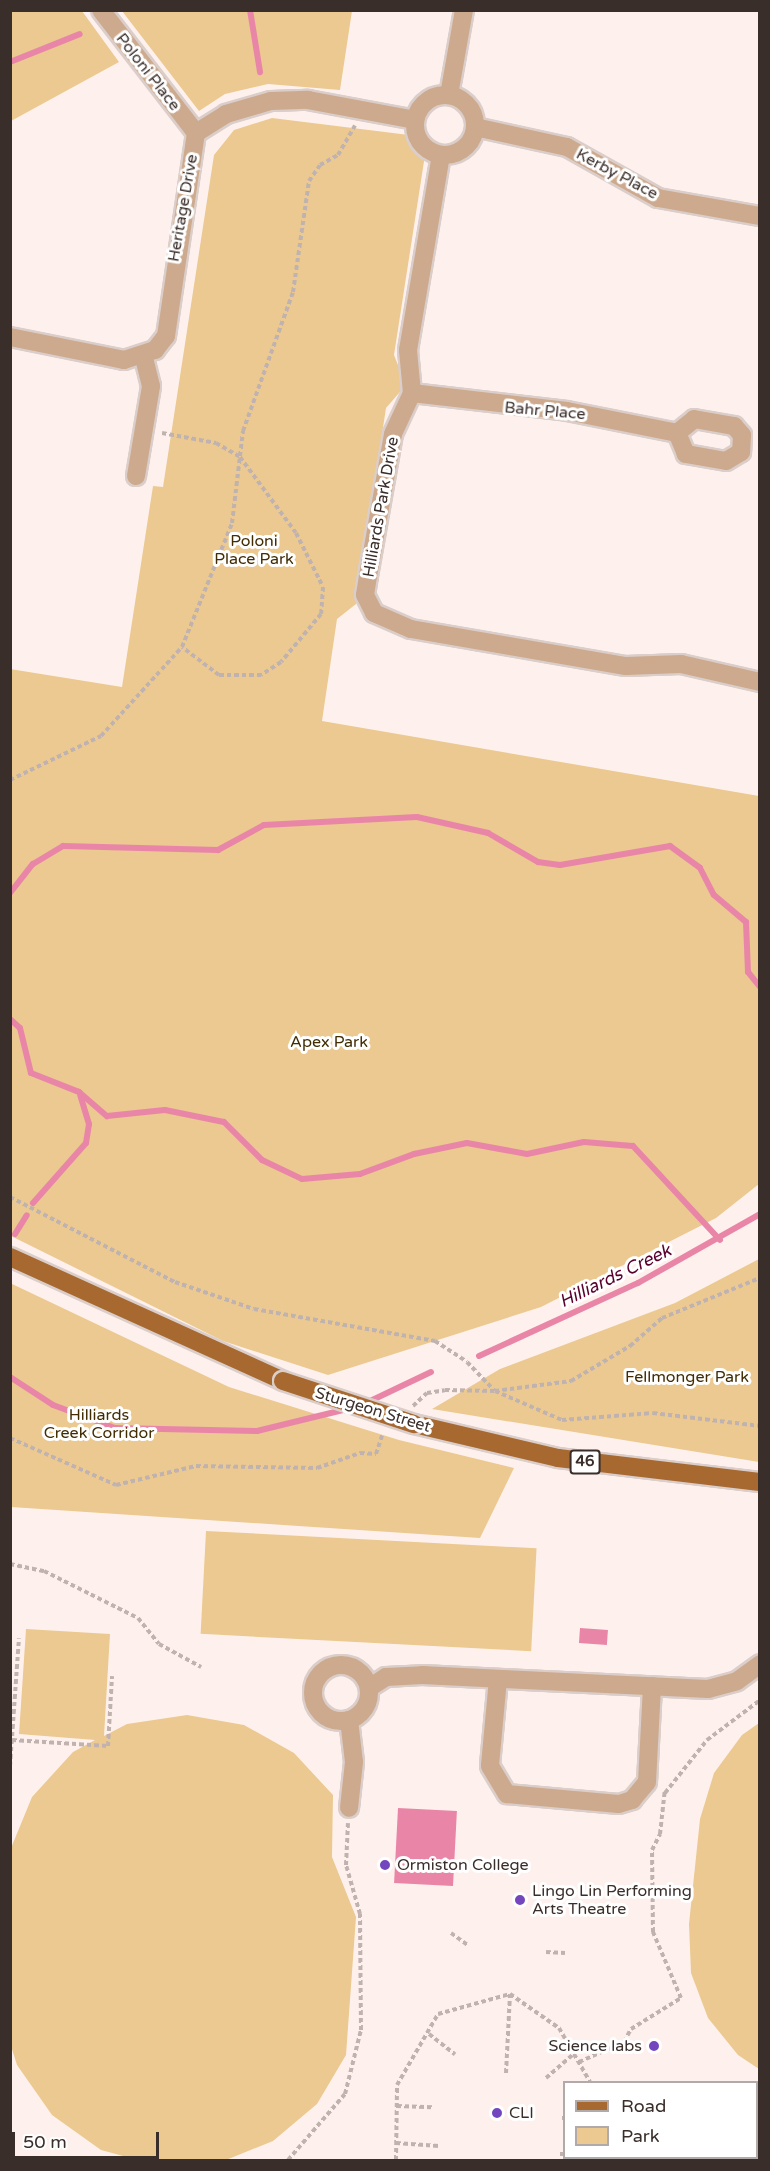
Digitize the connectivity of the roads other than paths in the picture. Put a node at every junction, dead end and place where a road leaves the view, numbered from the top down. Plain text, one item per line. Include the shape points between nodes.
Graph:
1 (101, 10) edge
2 (464, 10) edge
3 (449, 95) junction
4 (415, 120) junction
5 (475, 127) junction
6 (196, 133) junction
7 (441, 155) junction
8 (759, 216) edge
9 (10, 337) edge
10 (144, 357) junction
11 (412, 393) junction
12 (677, 434) dead end
13 (136, 476) dead end
14 (759, 682) edge
15 (10, 1257) edge
16 (759, 1482) edge
17 (759, 1664) edge
18 (498, 1679) junction
19 (652, 1686) junction
20 (369, 1688) junction
21 (349, 1720) junction
22 (349, 1808) road end

1 - 6 street, Poloni Place
2 - 3 street
3 - 4 street via 425,103
3 - 5 street via 466,103
4 - 6 street, Heritage Drive via 359,108 272,100 226,114
4 - 7 street via 424,147
5 - 7 street via 468,145
5 - 8 street, Kerby Place via 567,147 658,198
6 - 10 street, Heritage Drive via 166,336
7 - 11 street via 408,350
9 - 10 street via 124,360
10 - 13 street via 151,386
11 - 12 street, Bahr Place via 567,411
11 - 14 street, Hilliards Park Drive via 393,434 372,552 365,595 374,613 411,629 626,666 681,664
15 - 16 main road, Sturgeon Street / 46, bridge via 283,1381 414,1424 565,1459
17 - 19 street via 737,1681 708,1689
18 - 19 street
18 - 19 street via 490,1766 507,1794 619,1804 632,1800 647,1782
18 - 20 street via 386,1677
20 - 21 street via 365,1708
20 - 21 street via 360,1672 342,1665 317,1678 313,1696 322,1713
21 - 22 street via 354,1762

